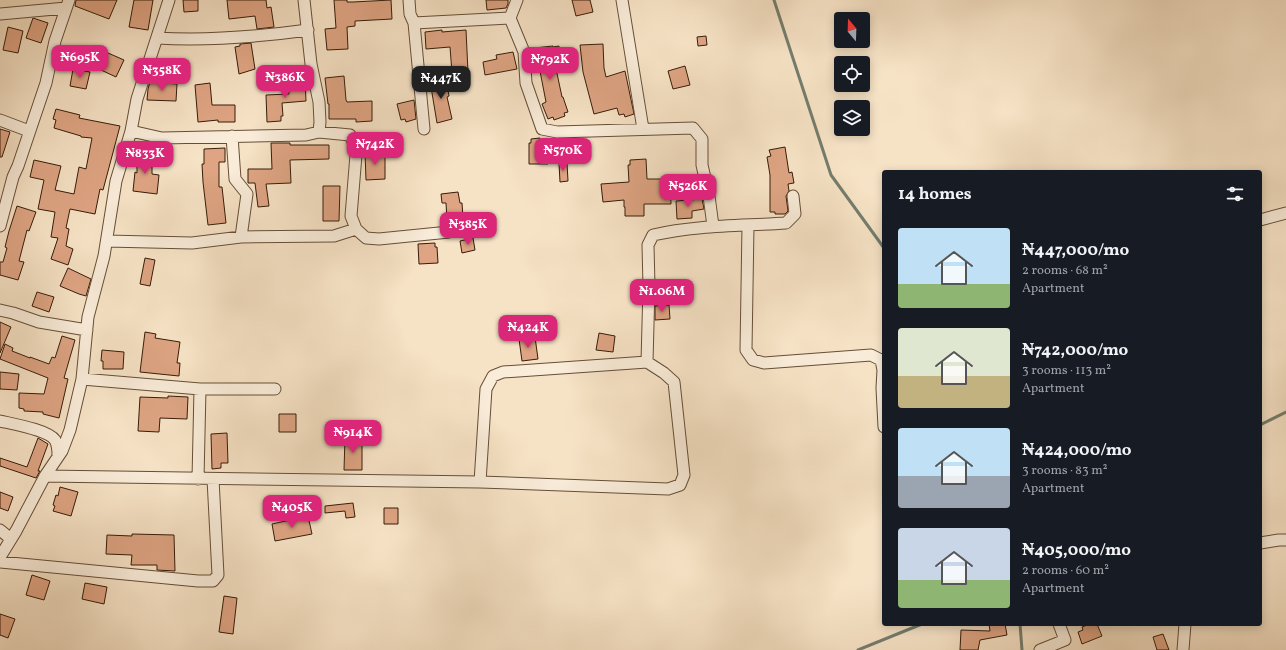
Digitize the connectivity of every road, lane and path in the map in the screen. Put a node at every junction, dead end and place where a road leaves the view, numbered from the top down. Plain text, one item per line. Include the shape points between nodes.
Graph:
1 (169, 0) edge
2 (304, 0) edge
3 (409, 0) edge
4 (517, 0) edge
5 (622, 0) edge
6 (68, 4) edge
7 (0, 14) edge
8 (510, 18) junction
9 (414, 23) junction
10 (308, 30) junction
11 (157, 38) junction
12 (0, 120) edge
13 (424, 129) dead end
14 (643, 129) junction
15 (29, 131) junction
16 (131, 131) junction
17 (319, 132) junction
18 (232, 136) junction
19 (793, 196) dead end
20 (1286, 213) edge
21 (1262, 219) edge
22 (0, 226) edge
23 (713, 226) junction
24 (748, 226) junction
25 (356, 230) junction
26 (449, 232) dead end
27 (241, 237) junction
28 (106, 241) junction
29 (0, 310) edge
30 (87, 330) junction
31 (647, 362) junction
32 (882, 365) edge
33 (82, 379) junction
34 (200, 389) junction
35 (275, 389) dead end
36 (0, 421) edge
37 (58, 456) junction
38 (45, 476) junction
39 (198, 479) junction
40 (214, 479) junction
41 (480, 482) junction
42 (0, 530) edge
43 (11, 539) junction
44 (1286, 540) edge
45 (1262, 543) edge
46 (0, 557) edge
47 (0, 562) edge
48 (1060, 626) edge
49 (1185, 626) edge
50 (1065, 640) junction
51 (1040, 650) edge
52 (1071, 650) edge
53 (1183, 650) edge

1 - 11 street
2 - 10 street
3 - 9 street
4 - 8 street
5 - 14 street
6 - 7 street
6 - 15 street via 52,51 46,83
8 - 9 street
8 - 14 street via 524,52 526,83 542,129 557,132
9 - 13 street
10 - 11 street via 234,38
10 - 17 street via 311,64 319,102
11 - 16 street via 137,99
12 - 15 street
14 - 23 street via 693,128 702,139 702,165
15 - 22 street
16 - 18 street via 162,138
16 - 28 street via 116,181
17 - 18 street via 306,135
17 - 25 street via 350,135 355,146 351,216
18 - 27 street via 234,179 247,194
19 - 24 street via 795,214 786,223
20 - 21 street
23 - 24 street
23 - 31 street via 652,235 648,245
24 - 32 street via 746,350 752,360 764,363 871,355 881,360
25 - 26 street via 366,238 379,239
25 - 27 street via 334,236
27 - 28 street via 192,243
28 - 30 street
29 - 30 street via 39,322
30 - 33 street
31 - 41 street via 503,372 493,376 486,389
31 - 41 street via 674,382 684,475 680,485 668,489
33 - 34 street
33 - 37 street via 70,430
34 - 35 street
34 - 39 street
36 - 37 street via 33,428 50,436 55,440
37 - 38 street
38 - 39 street
38 - 43 street
39 - 40 street
40 - 41 street
40 - 47 street via 218,575 213,581
42 - 43 street
43 - 46 street
44 - 45 street
48 - 50 street
49 - 53 street
50 - 51 street
50 - 52 street

